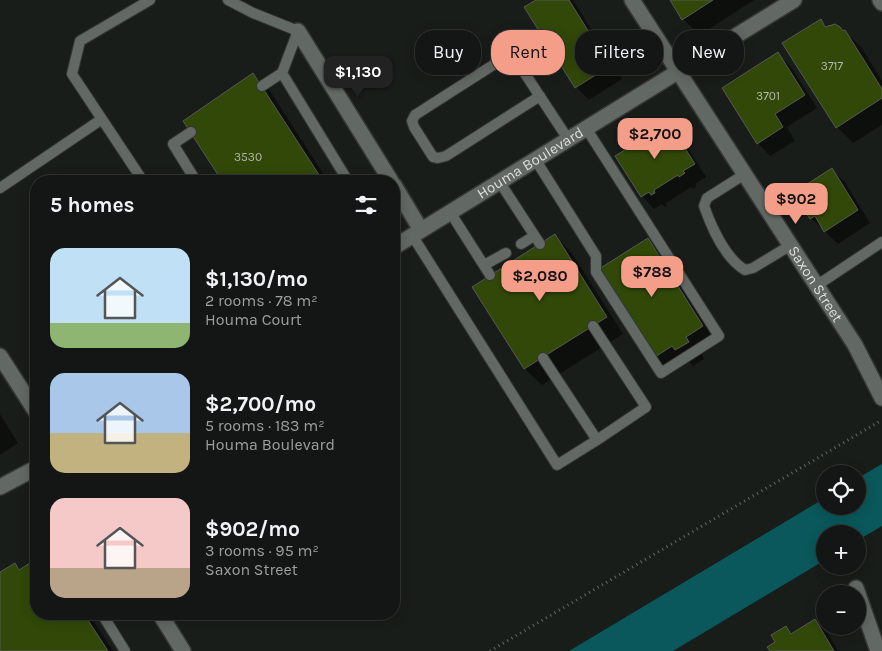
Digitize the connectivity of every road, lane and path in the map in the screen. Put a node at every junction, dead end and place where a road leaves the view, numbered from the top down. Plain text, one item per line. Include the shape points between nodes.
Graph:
1 (150, 0) edge
2 (228, 0) edge
3 (632, 0) edge
4 (794, 0) edge
5 (880, 0) edge
6 (882, 3) edge
7 (298, 31) junction
8 (744, 31) edge
9 (673, 62) edge
10 (282, 73) junction
11 (673, 75) edge
12 (682, 75) edge
13 (262, 86) dead end
14 (540, 96) junction
15 (102, 119) junction
16 (586, 128) junction
17 (191, 132) dead end
18 (568, 139) junction
19 (535, 159) junction
20 (745, 174) junction
21 (139, 175) edge
22 (192, 175) edge
23 (344, 175) edge
24 (387, 175) edge
25 (499, 181) junction
26 (0, 188) edge
27 (400, 198) edge
28 (450, 212) junction
29 (416, 232) junction
30 (400, 242) edge
31 (882, 242) edge
32 (521, 244) dead end
33 (791, 245) junction
34 (506, 252) dead end
35 (484, 265) junction
36 (490, 275) dead end
37 (816, 286) junction
38 (593, 326) dead end
39 (0, 356) edge
40 (542, 358) dead end
41 (882, 398) edge
42 (30, 403) edge
43 (882, 420) edge
44 (597, 440) junction
45 (30, 471) edge
46 (0, 487) edge
47 (866, 617) edge
48 (106, 620) edge
49 (164, 620) edge
50 (125, 651) edge
51 (183, 651) edge
52 (490, 651) edge
53 (878, 651) edge

1 - 15 lane via 80,41 72,74
2 - 7 lane
3 - 9 street, Saxon Street
4 - 8 street, Houma Boulevard
5 - 6 street
7 - 10 lane
7 - 24 street
10 - 13 lane
10 - 23 lane
11 - 16 street, Houma Boulevard
12 - 20 street, Saxon Street
14 - 14 lane via 516,60 510,58 501,60 430,105 412,121 433,157 438,158
14 - 18 lane
15 - 21 lane
15 - 26 lane
16 - 18 street, Houma Boulevard
16 - 19 lane via 719,336 661,374 596,272 596,256
17 - 22 lane via 173,144
18 - 19 street, Houma Boulevard
19 - 25 street, Houma Boulevard
20 - 33 street, Saxon Street
20 - 33 lane via 707,198 704,206 712,228 737,265 744,270
25 - 28 street, Houma Boulevard
25 - 32 lane via 537,240
27 - 29 street
28 - 29 street, Houma Boulevard
28 - 35 lane
29 - 30 street, Houma Boulevard
29 - 44 lane via 557,465
31 - 37 lane
33 - 37 street, Saxon Street
34 - 35 lane
35 - 36 lane
37 - 41 street, Saxon Street via 855,346
38 - 44 lane via 646,407
39 - 42 street
40 - 44 lane
43 - 52 path
45 - 46 street
47 - 53 street
48 - 50 lane
49 - 51 street

